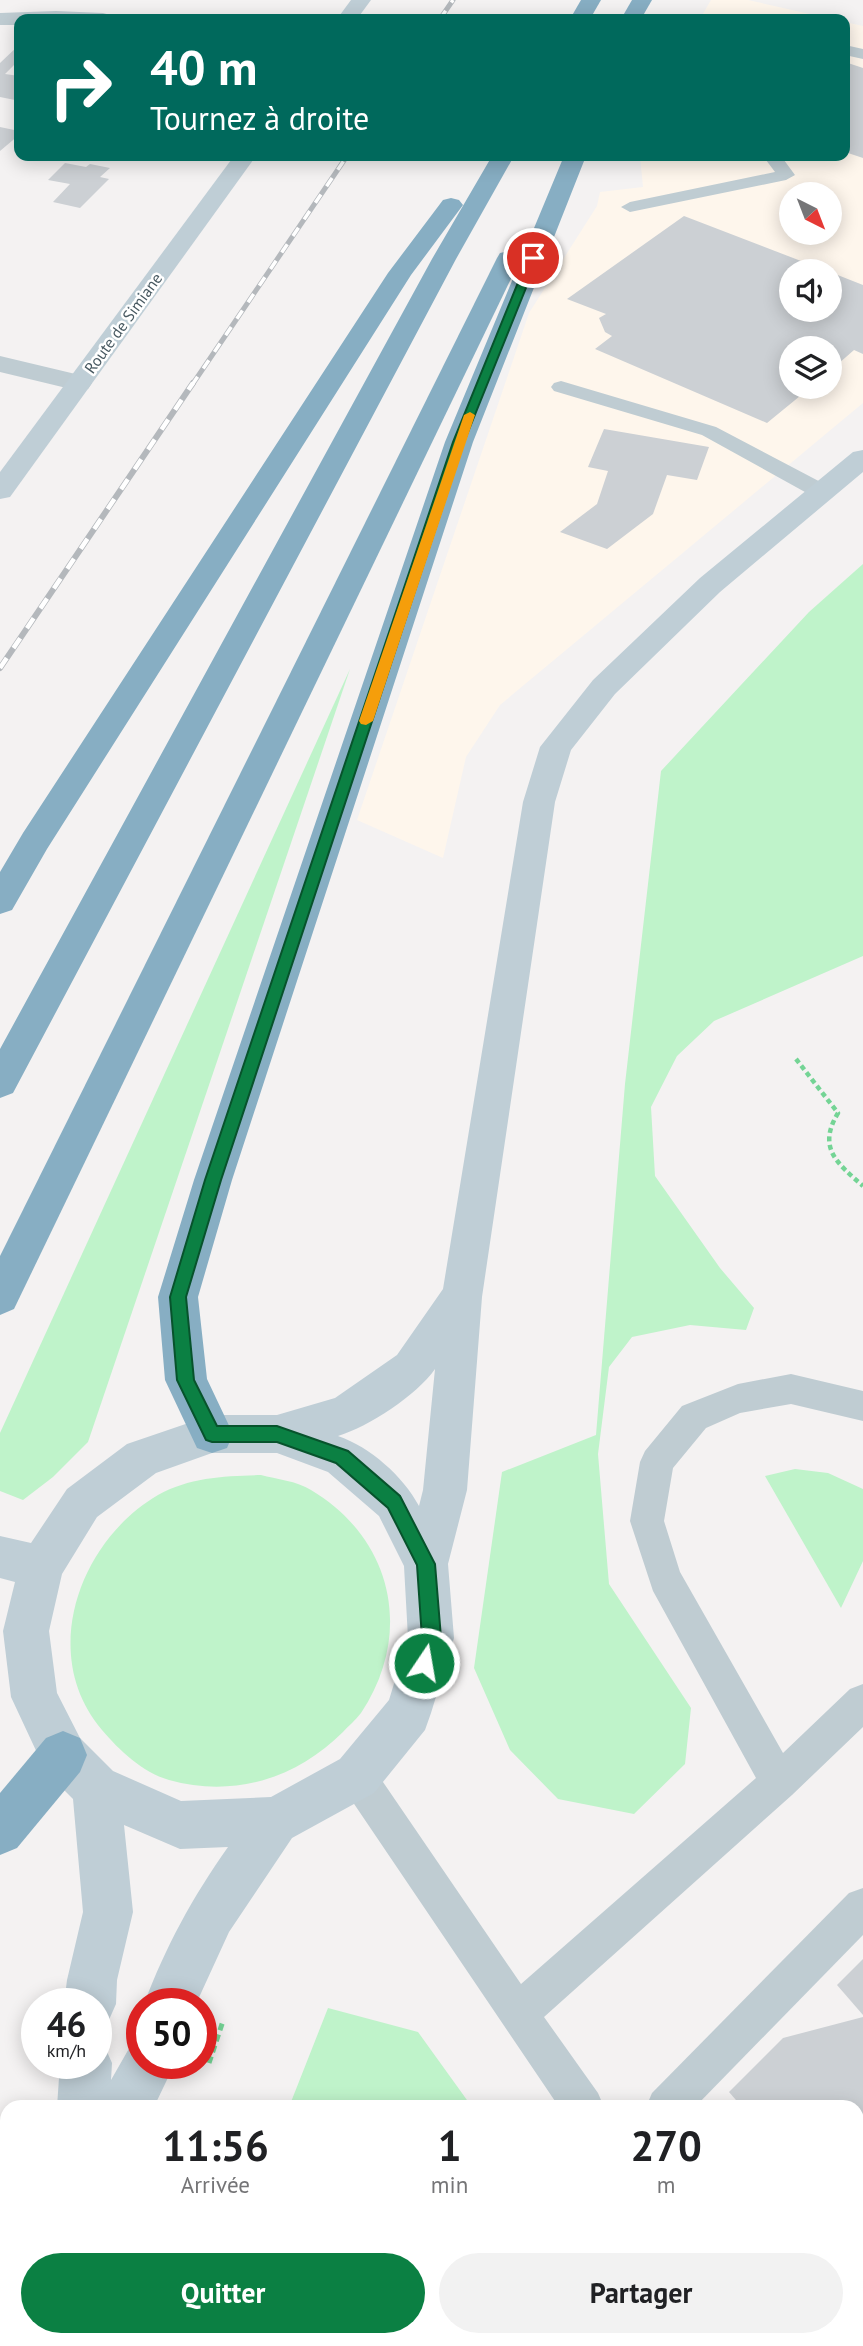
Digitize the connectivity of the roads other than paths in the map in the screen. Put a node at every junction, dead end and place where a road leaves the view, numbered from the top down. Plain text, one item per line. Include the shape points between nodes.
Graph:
1 (241, 161) edge
2 (483, 161) edge
3 (500, 161) edge
4 (558, 161) edge
5 (573, 161) edge
6 (776, 161) edge
7 (630, 206) dead end
8 (0, 364) edge
9 (79, 383) junction
10 (561, 387) dead end
11 (863, 458) edge
12 (0, 491) edge
13 (822, 492) junction
14 (0, 901) edge
15 (0, 1083) edge
16 (0, 1297) edge
17 (462, 1297) junction
18 (863, 1406) edge
19 (212, 1434) junction
20 (277, 1434) junction
21 (21, 1562) edge
22 (426, 1564) junction
23 (863, 1702) edge
24 (80, 1771) junction
25 (357, 1776) junction
26 (779, 1782) junction
27 (275, 1821) junction
28 (0, 1831) edge
29 (863, 1908) edge
30 (91, 1988) edge
31 (176, 1988) edge
32 (518, 2014) junction
33 (85, 2079) edge
34 (140, 2079) edge
35 (83, 2100) edge
36 (129, 2100) edge
37 (579, 2100) edge
38 (673, 2100) edge

1 - 9 main road, Route de Simiane
2 - 14 highway via 400,273
3 - 15 highway
4 - 16 highway
5 - 19 highway via 459,442 178,1297 186,1380
6 - 7 lane via 786,175
8 - 9 street
9 - 12 main road, Route de Simiane
10 - 13 lane via 709,431
11 - 13 main road
13 - 17 main road via 691,603 604,687 556,747 539,802
17 - 20 main road via 412,1368 347,1414
17 - 22 main road via 445,1490
18 - 26 lane via 790,1389 738,1399 694,1417 657,1462 646,1521 665,1579
19 - 20 main road
19 - 21 main road via 142,1458 82,1503
20 - 22 main road via 342,1457 384,1493 394,1502
21 - 24 main road via 33,1697
22 - 25 main road via 432,1638 408,1713
23 - 26 lane
24 - 27 main road via 180,1825
24 - 28 highway
24 - 30 main road via 107,1912
25 - 27 main road
25 - 32 lane
26 - 32 lane
27 - 31 main road via 211,1914
29 - 38 lane
32 - 37 lane
33 - 35 main road
34 - 36 main road

